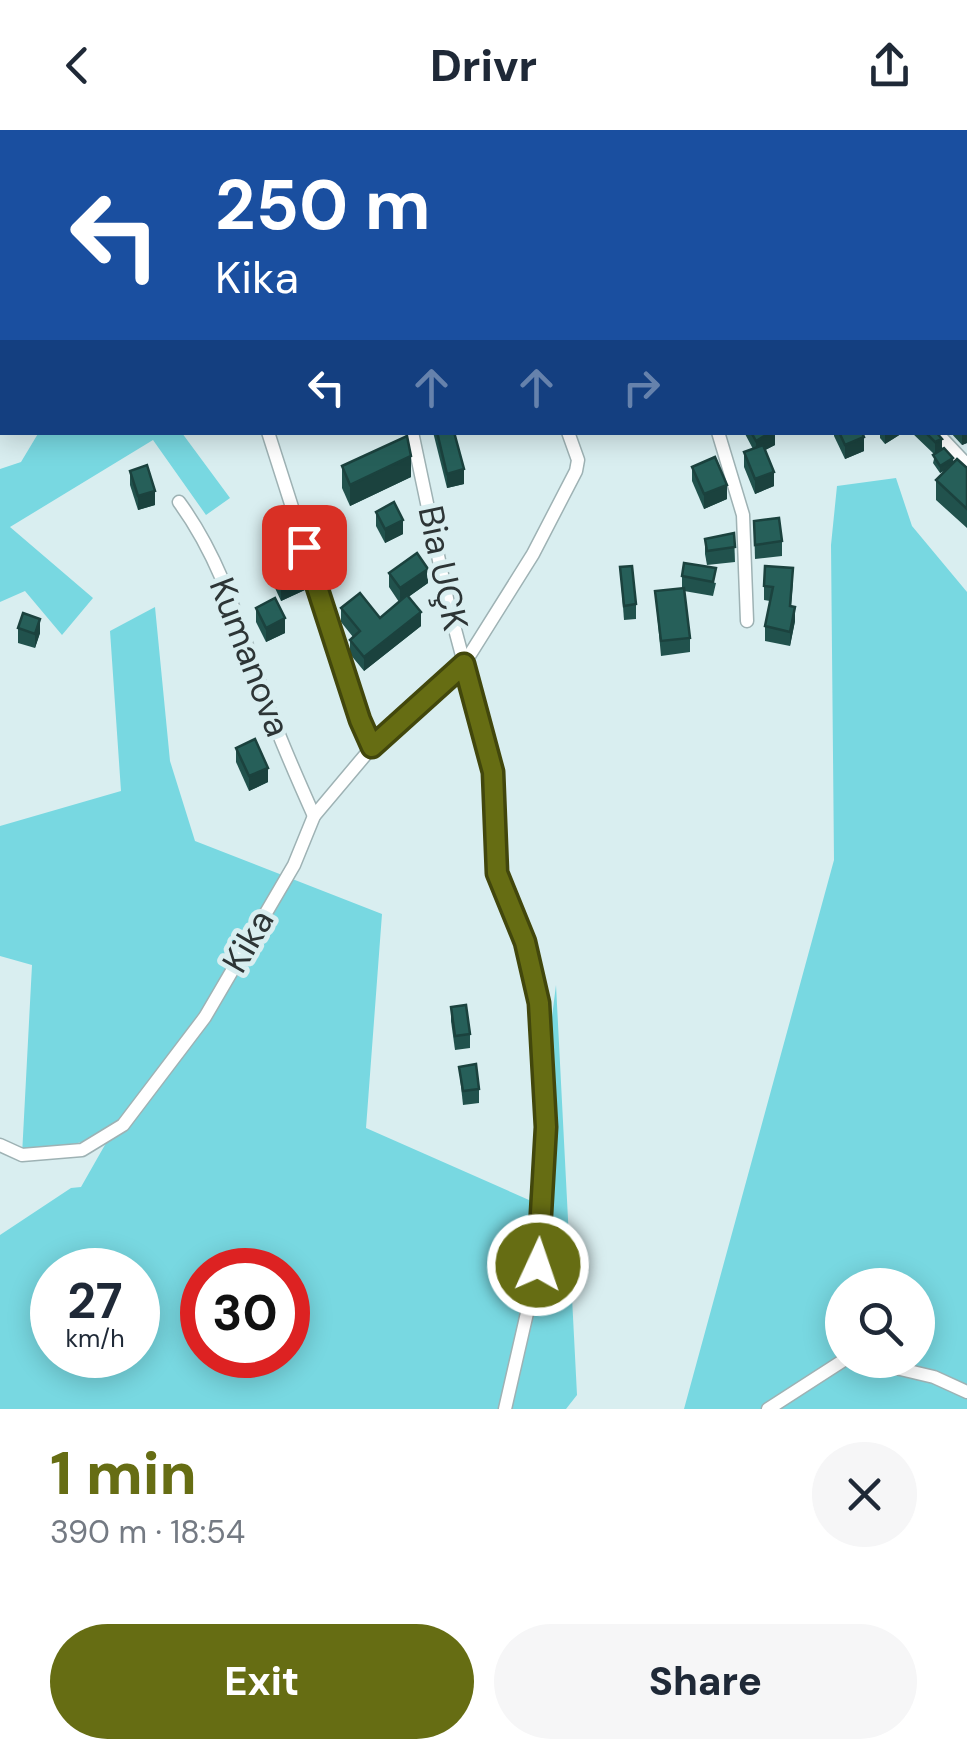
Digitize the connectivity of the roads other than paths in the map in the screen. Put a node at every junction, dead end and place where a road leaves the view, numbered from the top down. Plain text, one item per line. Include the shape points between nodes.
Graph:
1 (269, 435) edge
2 (413, 435) edge
3 (569, 435) edge
4 (719, 435) edge
5 (939, 435) edge
6 (967, 465) edge
7 (178, 502) dead end
8 (747, 622) dead end
9 (464, 664) junction
10 (372, 747) junction
11 (314, 816) junction
12 (0, 1145) edge
13 (825, 1372) edge
14 (935, 1377) edge
15 (967, 1392) edge
16 (505, 1409) edge
17 (768, 1409) edge

1 - 10 street
2 - 9 street, Bia UÇK
3 - 9 street, Kika via 576,470 534,554
4 - 8 street via 743,515
5 - 6 street
7 - 11 street, Kumanova via 202,534 233,602
9 - 10 street, Kika
9 - 16 street, Bia UÇK via 493,772 497,873 525,942 539,1003 546,1127 538,1265
10 - 11 street, Kika
11 - 12 street, Kika via 294,866 205,1017 122,1125 82,1150 22,1155
13 - 17 street
14 - 15 street

